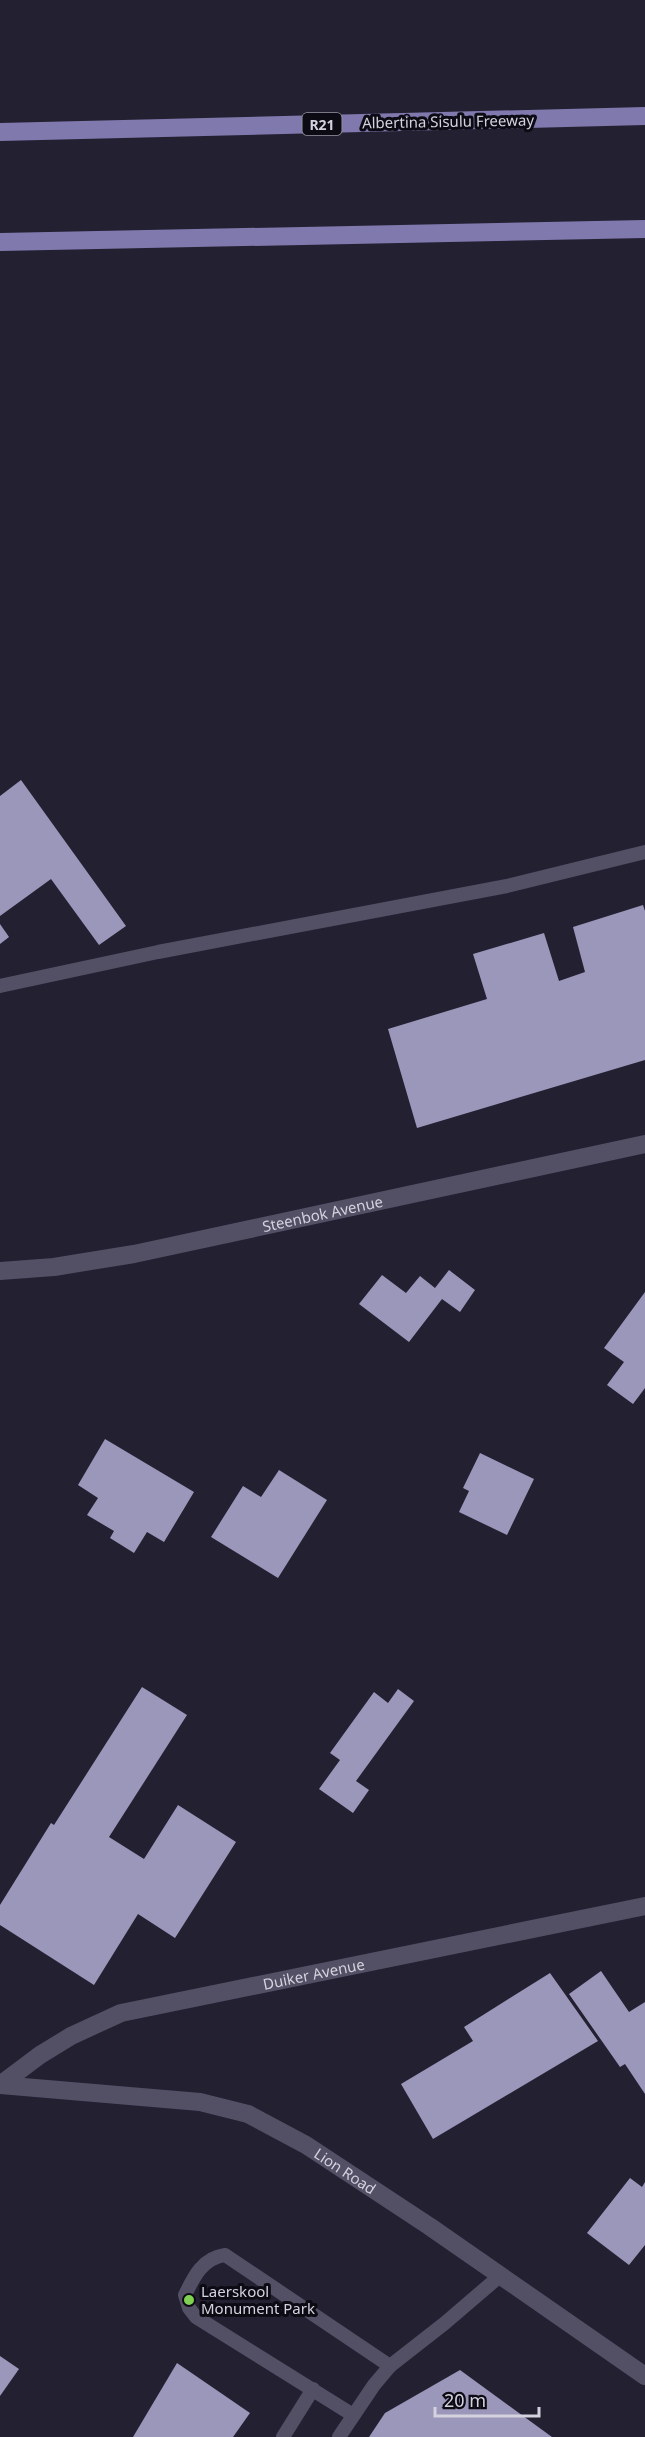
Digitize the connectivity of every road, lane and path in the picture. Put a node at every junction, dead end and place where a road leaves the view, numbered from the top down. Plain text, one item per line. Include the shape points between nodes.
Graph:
1 (645, 116) edge
2 (0, 132) edge
3 (645, 229) edge
4 (0, 242) edge
5 (645, 852) edge
6 (0, 986) edge
7 (645, 1144) edge
8 (0, 1271) edge
9 (645, 1906) edge
10 (0, 2085) edge
11 (501, 2275) junction
12 (390, 2366) junction
13 (645, 2376) edge
14 (313, 2389) junction
15 (353, 2415) junction
16 (284, 2437) edge
17 (339, 2437) edge

1 - 2 highway, Albertina Sisulu Freeway / R21
3 - 4 highway
5 - 6 lane via 507,886
7 - 8 street, Steenbok Avenue via 134,1254
9 - 10 street, Duiker Avenue via 121,2013 71,2036
10 - 11 street, Lion Road via 200,2102 248,2114 306,2145
11 - 12 lane
11 - 13 street, Lion Road
12 - 14 lane via 225,2255 213,2257 201,2267 185,2295 196,2317
12 - 15 lane
14 - 15 lane
14 - 16 lane
15 - 17 lane

